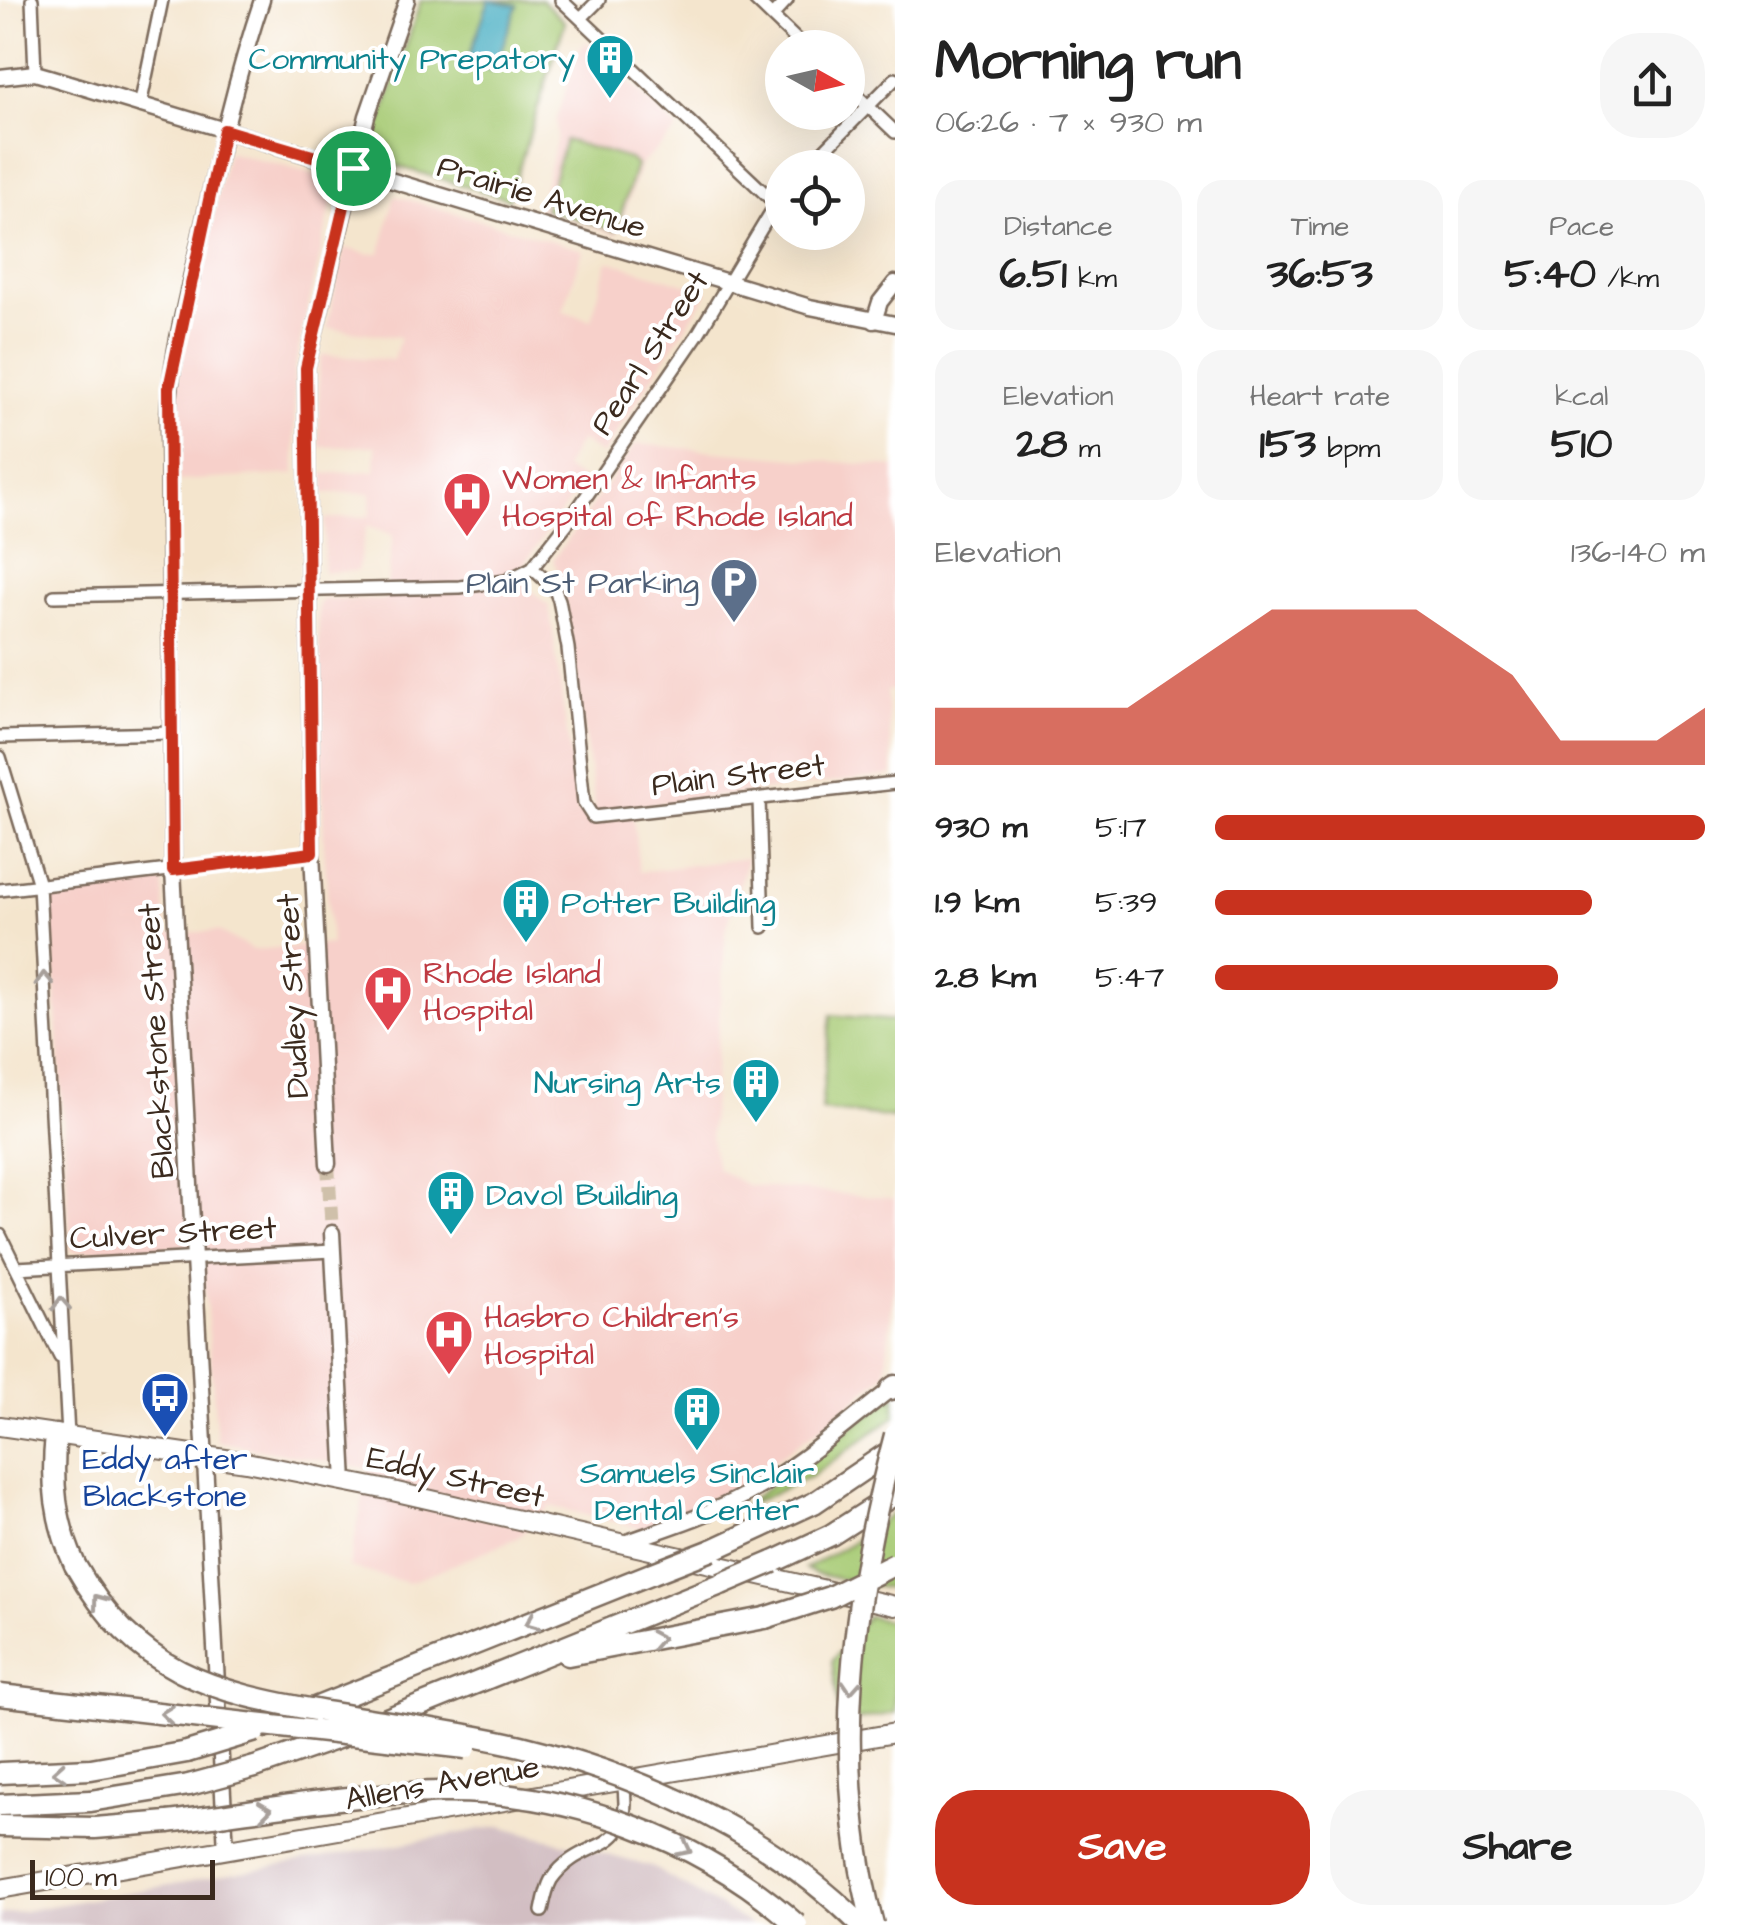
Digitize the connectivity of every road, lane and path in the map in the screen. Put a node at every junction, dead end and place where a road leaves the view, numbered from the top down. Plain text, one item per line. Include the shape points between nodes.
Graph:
1 (32, 0) edge
2 (162, 0) edge
3 (262, 0) edge
4 (408, 0) edge
5 (561, 0) edge
6 (599, 0) edge
7 (755, 0) edge
8 (787, 0) edge
9 (772, 16) junction
10 (581, 18) junction
11 (786, 30) edge
12 (34, 73) junction
13 (0, 77) edge
14 (895, 79) edge
15 (865, 104) edge
16 (140, 106) junction
17 (868, 107) junction
18 (224, 130) junction
19 (895, 132) edge
20 (825, 150) edge
21 (353, 168) junction
22 (765, 186) edge
23 (765, 222) edge
24 (728, 282) junction
25 (895, 283) edge
26 (874, 321) junction
27 (895, 324) edge
28 (532, 568) junction
29 (308, 590) junction
30 (172, 591) junction
31 (54, 596) dead end
32 (172, 733) junction
33 (0, 737) edge
34 (0, 757) edge
35 (895, 782) edge
36 (759, 800) junction
37 (312, 853) junction
38 (173, 870) junction
39 (39, 886) junction
40 (0, 890) edge
41 (763, 927) dead end
42 (328, 1164) tunnel mouth
43 (332, 1233) tunnel mouth
44 (0, 1234) edge
45 (333, 1251) junction
46 (194, 1258) junction
47 (59, 1265) junction
48 (16, 1268) junction
49 (64, 1365) junction
50 (894, 1386) edge
51 (0, 1426) edge
52 (62, 1435) junction
53 (895, 1435) edge
54 (895, 1448) edge
55 (205, 1456) junction
56 (345, 1482) junction
57 (895, 1494) edge
58 (622, 1544) junction
59 (895, 1564) edge
60 (895, 1606) edge
61 (526, 1663) junction
62 (0, 1695) edge
63 (895, 1733) edge
64 (577, 1763) junction
65 (0, 1773) edge
66 (623, 1782) junction
67 (0, 1805) edge
68 (0, 1826) edge
69 (226, 1850) junction
70 (0, 1889) edge
71 (542, 1911) dead end
72 (797, 1925) edge
73 (861, 1925) edge
74 (873, 1925) edge

1 - 12 street
2 - 16 street
3 - 18 street, Blackstone Street
4 - 21 street, Dudley Street
5 - 10 street
6 - 10 street
7 - 9 street
8 - 9 street
9 - 11 street
10 - 22 street
12 - 13 street, Prairie Avenue
12 - 16 street, Prairie Avenue
14 - 17 street
15 - 17 street
16 - 18 street, Prairie Avenue
17 - 19 street
17 - 20 street
18 - 21 street, Prairie Avenue
18 - 30 street, Blackstone Street via 169,388
21 - 24 street, Prairie Avenue
21 - 29 street, Dudley Street via 306,368
23 - 24 street, Pearl Street
24 - 26 street, Prairie Avenue
24 - 28 street, Pearl Street
25 - 26 street
26 - 27 street, Prairie Avenue
28 - 29 street via 460,588
28 - 36 street, Plain Street via 559,600 589,814
29 - 30 street
29 - 37 street, Dudley Street
30 - 31 street
30 - 32 street, Blackstone Street
32 - 33 street
32 - 38 street, Blackstone Street
34 - 39 street
35 - 36 street, Plain Street
36 - 41 street
37 - 38 street
37 - 42 street, Dudley Street
38 - 39 street
38 - 46 street, Blackstone Street
39 - 40 street
47 -> 39 street
43 - 45 street
44 - 48 street
45 - 46 street, Culver Street
45 - 56 street
46 - 47 street, Culver Street
46 - 55 street, Blackstone Street
47 - 48 street, Culver Street
49 -> 47 street
48 - 49 street
49 - 52 street
50 - 58 street via 750,1493
51 - 52 main road, Eddy Street
52 - 55 main road, Eddy Street
64 -> 52 highway, bridge via 493,1740 272,1703 199,1682 157,1658 94,1596 75,1564 55,1502
53 -> 74 highway, bridge via 865,1568 850,1701 852,1813
54 -> 65 highway, bridge via 814,1503 712,1550 256,1731 187,1752 90,1769
55 - 56 main road, Eddy Street
55 - 69 street, Blackstone Street
56 - 58 main road, Eddy Street
57 - 61 highway, bridge via 773,1562
58 - 60 main road, Eddy Street
61 -> 59 highway, bridge via 765,1618 830,1598
61 - 67 highway, bridge via 255,1768 100,1800
64 -> 62 highway, bridge
63 - 66 main road, Allens Avenue
64 - 73 highway, bridge via 721,1820 802,1873
66 - 69 main road, Allens Avenue
66 - 71 street via 627,1813 620,1831 565,1864 549,1883
68 -> 72 highway, bridge via 168,1822 419,1792 531,1799 617,1820 679,1846
69 - 70 main road, Allens Avenue

